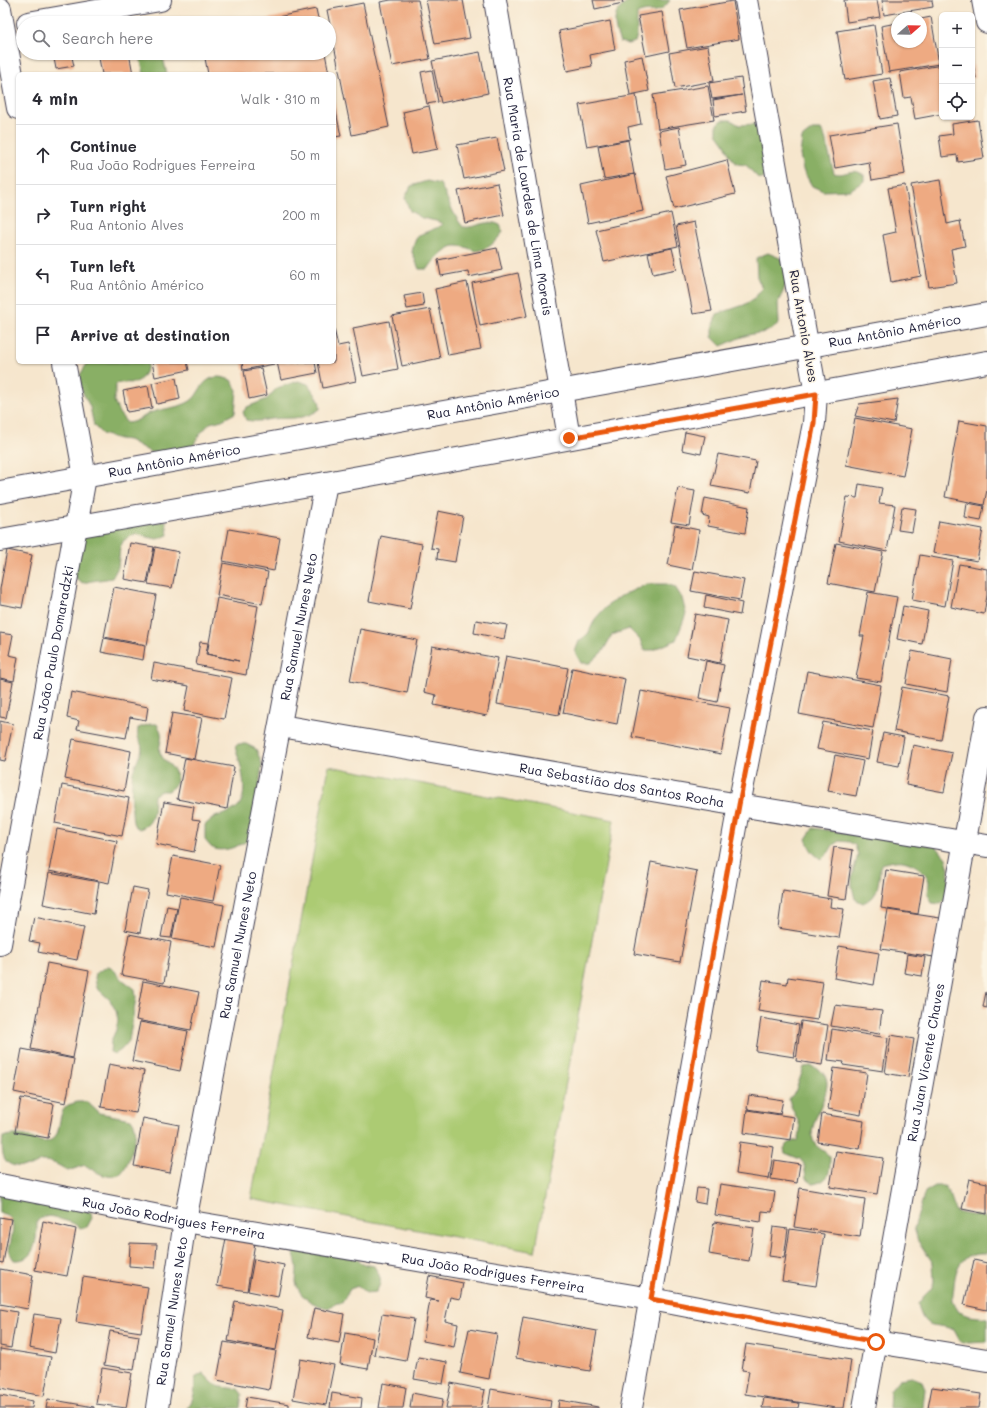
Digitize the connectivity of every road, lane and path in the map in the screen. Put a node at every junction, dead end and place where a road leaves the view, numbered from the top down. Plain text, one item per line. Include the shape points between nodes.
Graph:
1 (160, 0) edge
2 (495, 0) edge
3 (746, 0) edge
4 (983, 0) edge
5 (68, 16) edge
6 (7, 22) edge
7 (987, 22) edge
8 (16, 92) edge
9 (987, 314) edge
10 (808, 346) junction
11 (987, 362) edge
12 (64, 364) edge
13 (560, 392) junction
14 (816, 394) junction
15 (569, 438) junction
16 (85, 477) junction
17 (326, 483) junction
18 (0, 492) edge
19 (76, 527) junction
20 (0, 540) edge
21 (987, 717) edge
22 (281, 726) junction
23 (739, 805) junction
24 (964, 842) junction
25 (987, 846) edge
26 (0, 944) edge
27 (0, 1185) edge
28 (185, 1221) junction
29 (651, 1299) junction
30 (876, 1342) junction
31 (987, 1360) edge
32 (157, 1408) edge
33 (631, 1408) edge
34 (864, 1408) edge

1 - 5 street
2 - 13 street, Rua Maria de Lourdes de Lima Morais
3 - 10 street, Rua Antonio Alves
4 - 7 street
6 - 8 street
9 - 10 street, Rua Antônio Américo
10 - 13 street, Rua Antônio Américo
10 - 14 street, Rua Antonio Alves
11 - 14 street
12 - 16 street, Rua João Paulo Domaradzki
13 - 15 street, Rua Maria de Lourdes de Lima Morais
13 - 16 street, Rua Antônio Américo
14 - 15 street
14 - 23 street, Rua Antonio Alves via 814,423
15 - 17 street
16 - 18 street, Rua Antônio Américo
16 - 19 street, Rua João Paulo Domaradzki
17 - 19 street
17 - 22 street, Rua Samuel Nunes Neto
19 - 20 street
19 - 26 street, Rua João Paulo Domaradzki
21 - 24 street, Rua Juan Vicente Chaves
22 - 23 street, Rua Sebastião dos Santos Rocha
22 - 28 street, Rua Samuel Nunes Neto
23 - 24 street, Rua Sebastião dos Santos Rocha
23 - 29 street, Rua Antonio Alves
24 - 25 street, Rua Sebastião dos Santos Rocha
24 - 30 street, Rua Juan Vicente Chaves
27 - 28 street, Rua João Rodrigues Ferreira
28 - 29 street, Rua João Rodrigues Ferreira
28 - 32 street, Rua Samuel Nunes Neto
29 - 30 street, Rua João Rodrigues Ferreira
29 - 33 street, Rua Antonio Alves
30 - 31 street, Rua João Rodrigues Ferreira
30 - 34 street, Rua Juan Vicente Chaves

